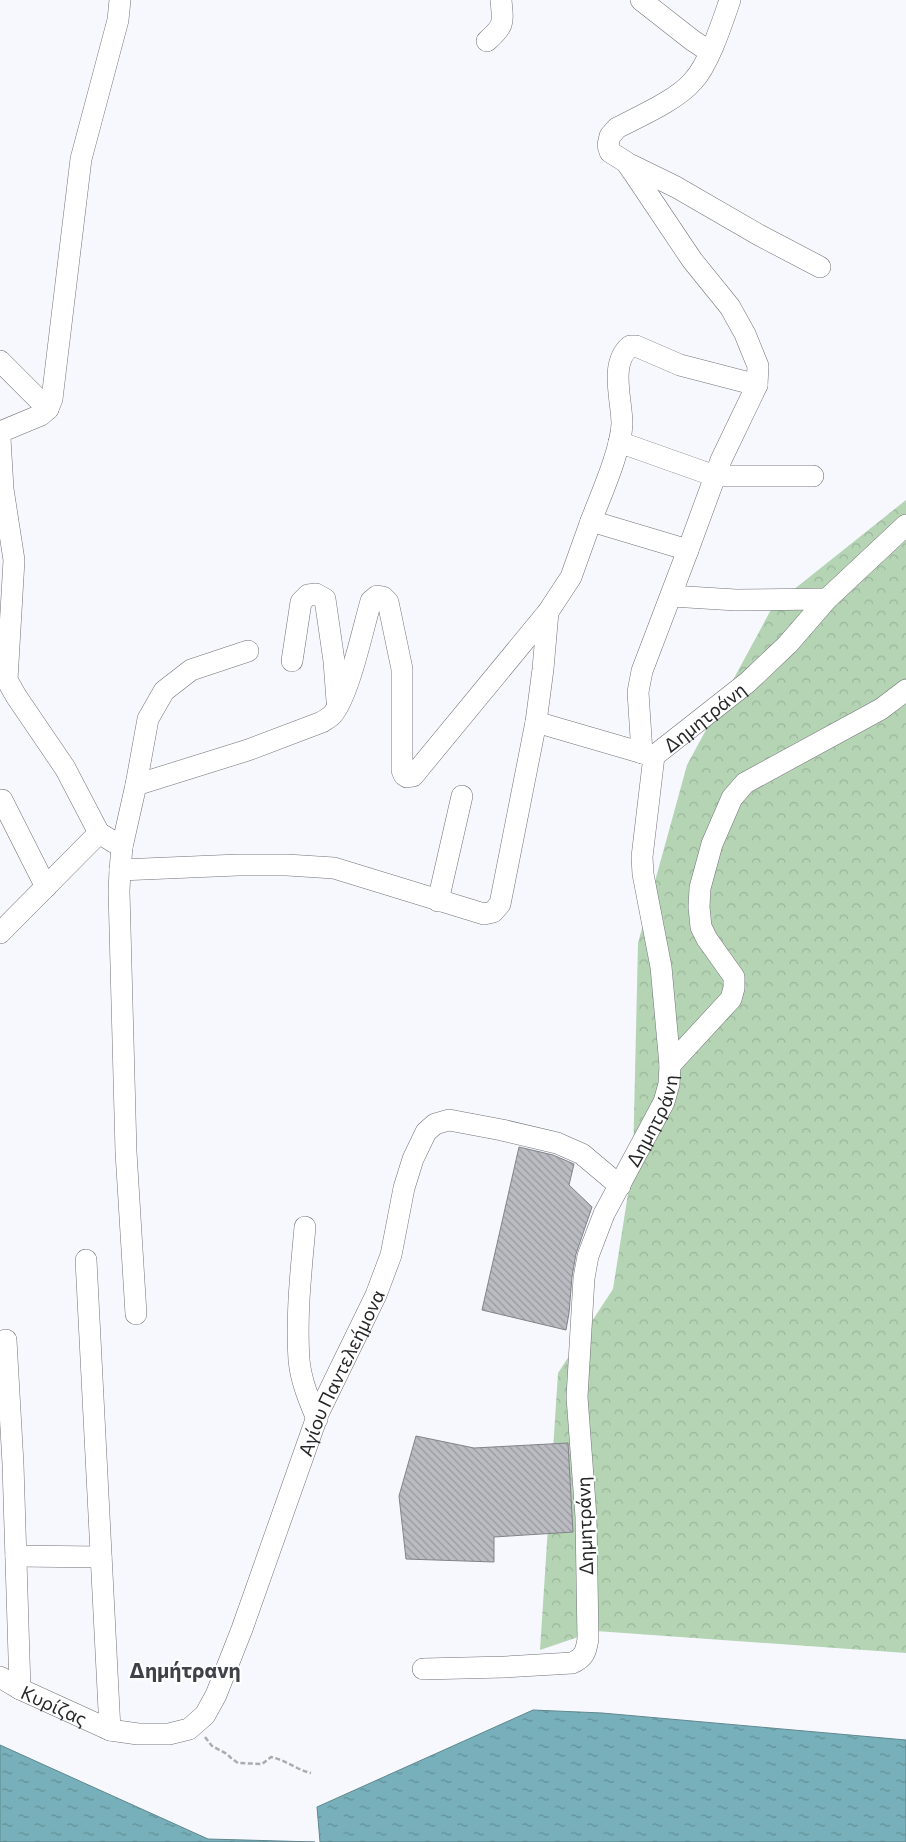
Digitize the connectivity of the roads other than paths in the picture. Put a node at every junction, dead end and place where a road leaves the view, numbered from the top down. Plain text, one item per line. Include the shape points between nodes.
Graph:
1 (120, 0) edge
2 (501, 0) edge
3 (641, 0) edge
4 (730, 0) edge
5 (487, 41) dead end
6 (710, 52) junction
7 (626, 162) junction
8 (820, 266) dead end
9 (0, 361) edge
10 (757, 385) junction
11 (48, 409) junction
12 (0, 432) edge
13 (0, 438) edge
14 (619, 442) junction
15 (716, 476) junction
16 (814, 476) dead end
17 (592, 521) junction
18 (906, 525) edge
19 (688, 550) junction
20 (671, 596) junction
21 (827, 600) junction
22 (548, 612) junction
23 (248, 651) dead end
24 (292, 661) dead end
25 (4, 674) edge
26 (906, 690) edge
27 (338, 706) junction
28 (536, 722) junction
29 (648, 754) junction
30 (136, 785) junction
31 (462, 796) dead end
32 (1, 799) edge
33 (99, 833) junction
34 (122, 847) junction
35 (120, 870) junction
36 (46, 887) junction
37 (438, 902) junction
38 (0, 933) edge
39 (670, 1065) junction
40 (620, 1186) junction
41 (305, 1227) dead end
42 (86, 1260) dead end
43 (136, 1314) dead end
44 (6, 1340) dead end
45 (317, 1419) junction
46 (16, 1556) junction
47 (101, 1557) junction
48 (423, 1669) dead end
49 (0, 1677) edge
50 (20, 1689) junction
51 (110, 1730) junction

1 - 11 street via 118,20 81,159 52,399
2 - 5 street via 500,29
3 - 6 street
4 - 6 street
6 - 7 street via 694,81 679,94 617,128 610,136 610,152
7 - 8 street
7 - 10 street via 692,260 730,308 758,366
9 - 11 street
10 - 14 street via 680,365 630,346 624,351 619,367 622,425
10 - 15 street
11 - 12 street
13 - 25 street via 14,560
14 - 15 street
14 - 17 street
15 - 16 street
15 - 19 street
17 - 19 street
17 - 22 street via 571,577
18 - 21 street, Δημητράνη
19 - 20 street
20 - 21 street
20 - 29 street via 642,671 638,692
21 - 29 street, Δημητράνη via 748,682
22 - 27 street via 413,776 407,777 402,770 402,669 388,602 384,597 377,596 371,601
22 - 28 street
23 - 30 street via 191,670 164,691 148,718
24 - 27 street via 301,602 308,595 316,594 325,599
25 - 33 street via 65,768
26 - 39 street via 881,709 746,783 732,798 712,844 700,888 699,907 701,927 734,977 734,988 730,999
27 - 30 street via 322,722 248,750
28 - 29 street
28 - 37 street via 500,904 493,912 484,914
29 - 39 street, Δημητράνη via 643,874 661,967
30 - 34 street
31 - 37 street
32 - 36 street
33 - 34 street
33 - 36 street
34 - 35 street
35 - 37 street via 238,865 334,868
35 - 43 street via 126,1152
36 - 38 street
39 - 40 street, Δημητράνη via 664,1102
40 - 45 street, Αγίου Παντελεήμονα via 582,1154 557,1143 449,1120 435,1124 426,1132 413,1159 391,1255 376,1295
40 - 48 street, Δημητράνη via 597,1230 584,1278 578,1397 586,1517 586,1651 581,1659 572,1663
41 - 45 street via 300,1281 299,1361 306,1392
42 - 47 street
44 - 46 street
45 - 51 street, Αγίου Παντελεήμονα via 236,1646 205,1715 189,1729 169,1734
46 - 47 street
46 - 50 street
47 - 51 street
49 - 50 street, Κυρίζας
50 - 51 street, Κυρίζας

